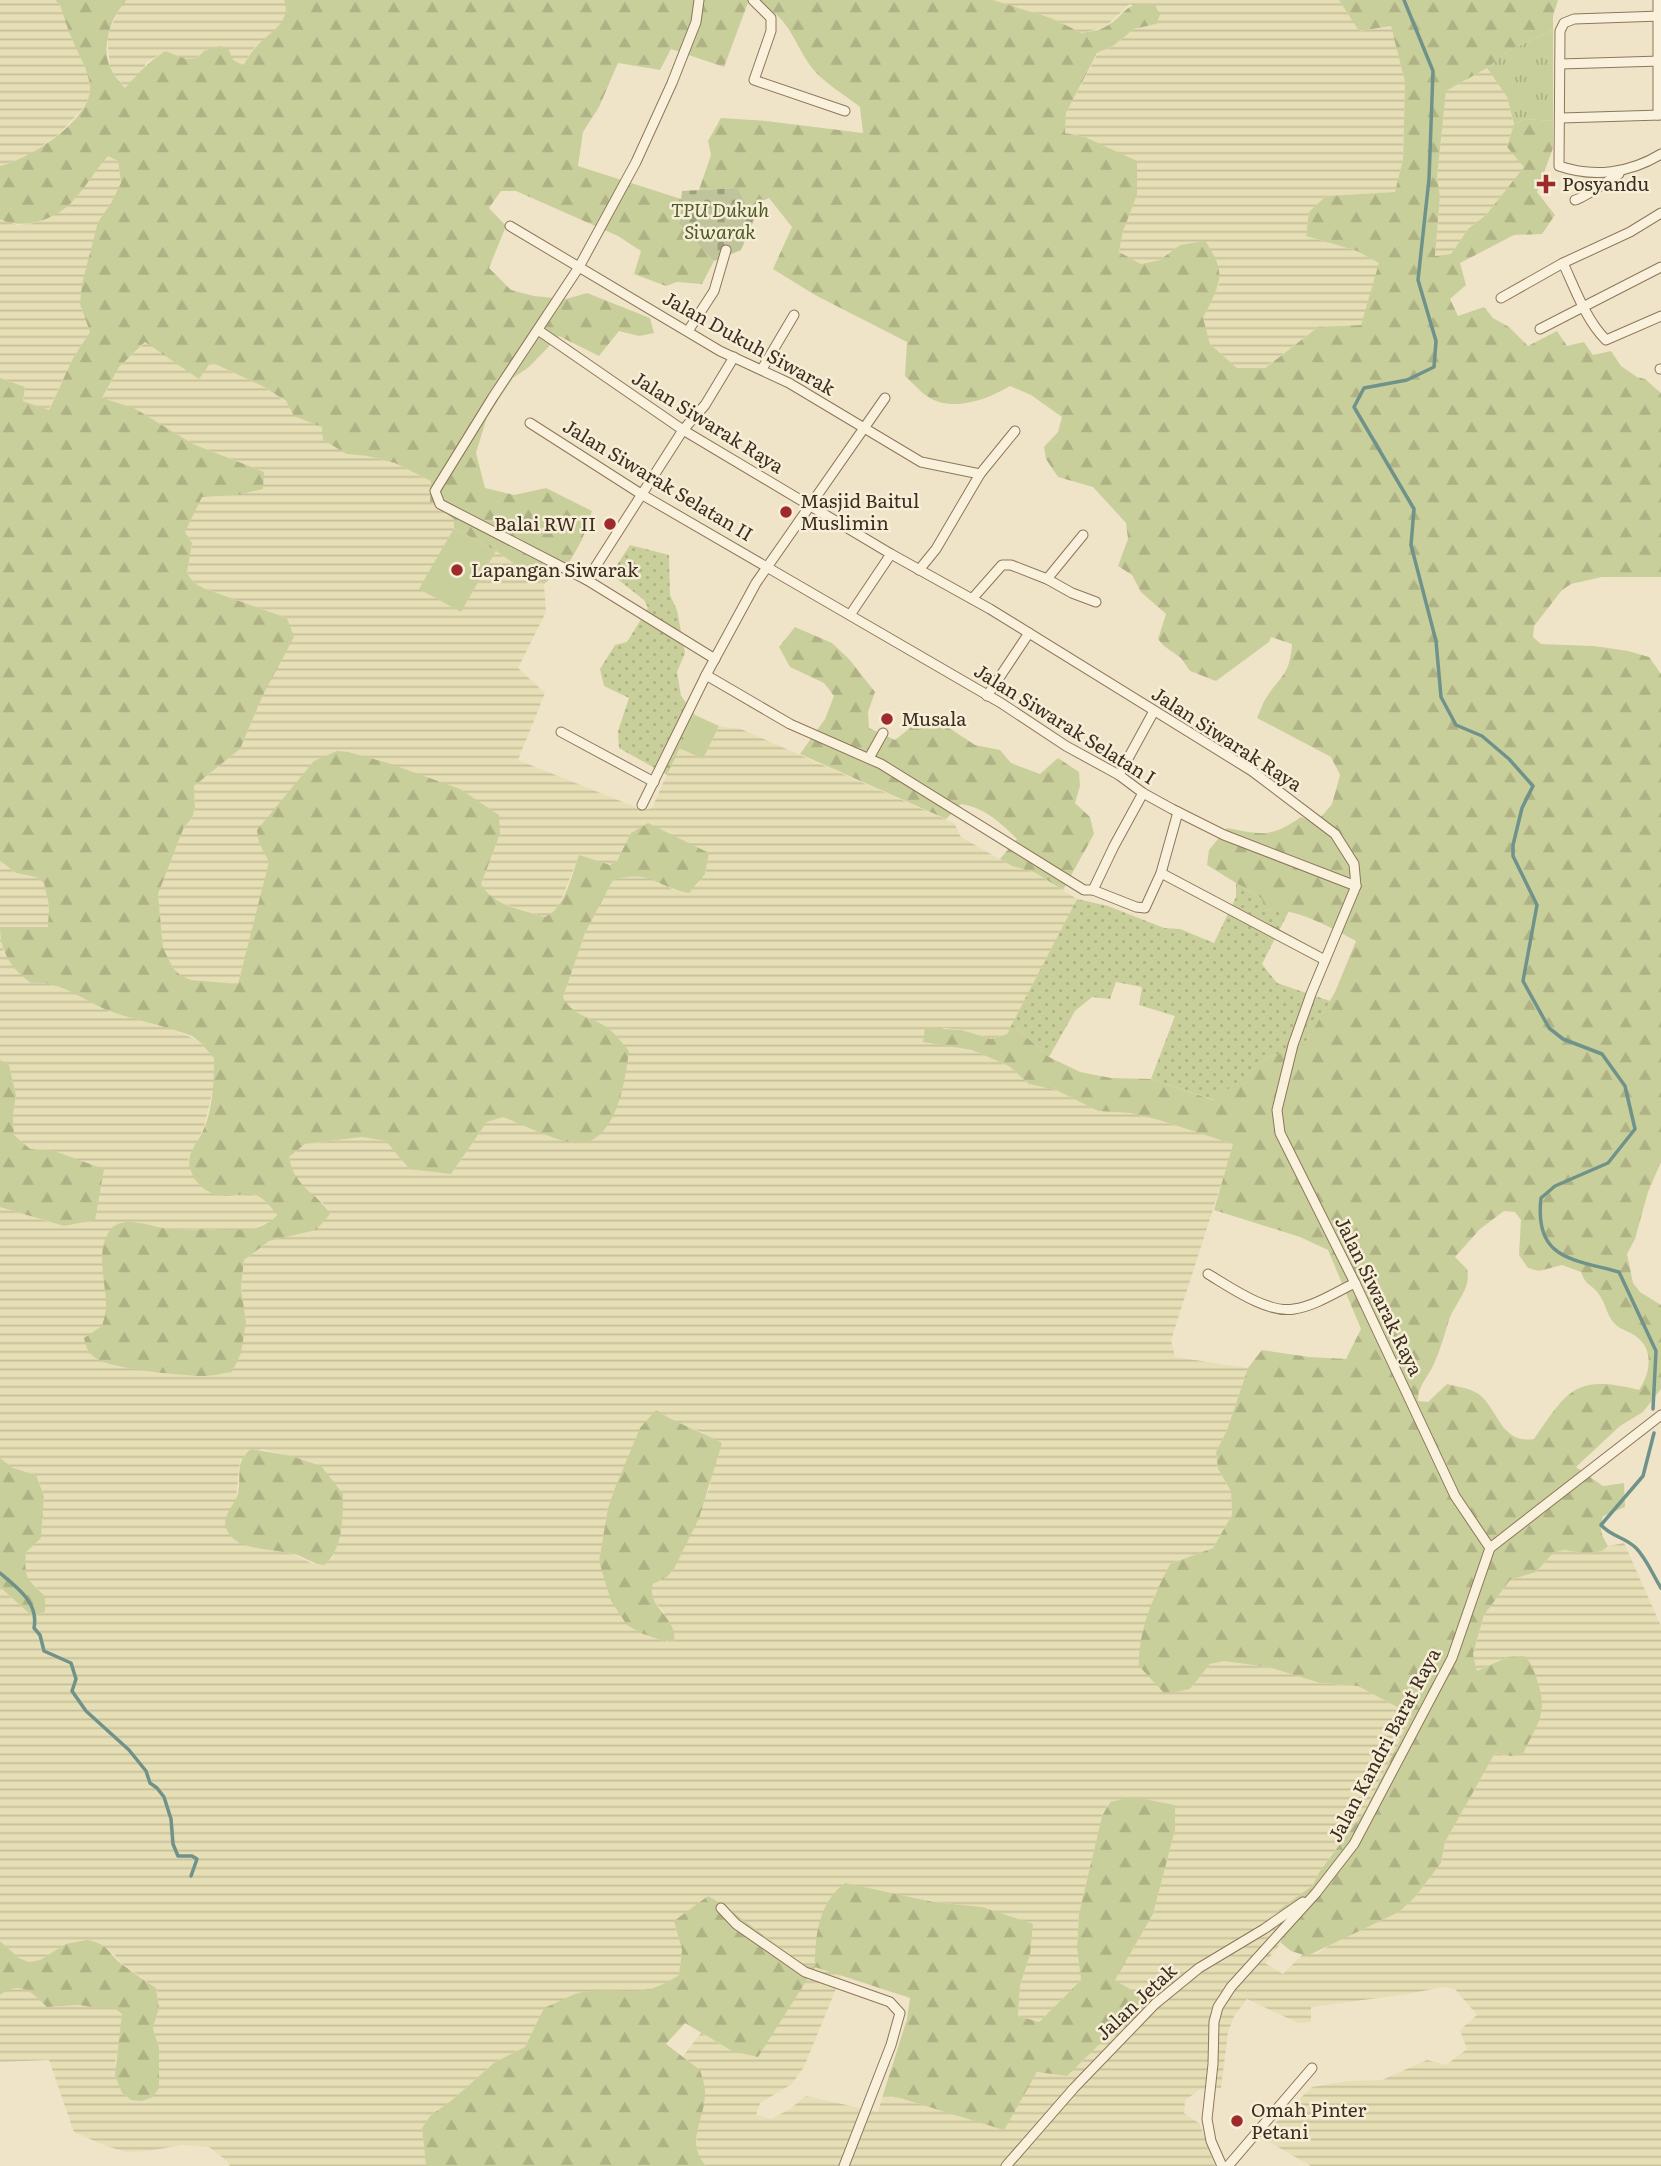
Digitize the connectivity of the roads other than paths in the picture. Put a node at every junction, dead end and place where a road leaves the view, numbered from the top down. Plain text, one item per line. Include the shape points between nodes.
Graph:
1 (699, 0) edge
2 (753, 0) edge
3 (1658, 0) edge
4 (1659, 16) edge
5 (1660, 61) edge
6 (1559, 64) junction
7 (845, 111) dead end
8 (1660, 115) edge
9 (1561, 118) junction
10 (1658, 155) edge
11 (1661, 167) edge
12 (1623, 171) junction
13 (1575, 200) dead end
14 (1661, 213) edge
15 (510, 226) dead end
16 (726, 250) dead end
17 (1563, 263) junction
18 (579, 267) junction
19 (1661, 267) edge
20 (1500, 298) dead end
21 (1583, 306) junction
22 (794, 315) dead end
23 (1661, 316) edge
24 (538, 330) junction
25 (1540, 330) dead end
26 (688, 331) junction
27 (734, 357) junction
28 (762, 369) junction
29 (886, 398) dead end
30 (530, 424) dead end
31 (865, 428) junction
32 (683, 430) junction
33 (1014, 431) dead end
34 (980, 474) junction
35 (641, 494) junction
36 (810, 504) junction
37 (1083, 535) dead end
38 (891, 554) junction
39 (768, 566) junction
40 (919, 570) junction
41 (1047, 579) junction
42 (587, 580) junction
43 (972, 599) junction
44 (1096, 602) dead end
45 (850, 615) junction
46 (1028, 633) junction
47 (715, 659) junction
48 (706, 675) junction
49 (987, 696) junction
50 (1154, 711) junction
51 (561, 732) dead end
52 (883, 733) dead end
53 (869, 758) junction
54 (1119, 775) junction
55 (654, 782) junction
56 (1143, 793) junction
57 (642, 805) dead end
58 (1178, 812) junction
59 (1161, 873) junction
60 (1356, 886) junction
61 (1093, 890) junction
62 (1325, 960) junction
63 (1208, 1274) dead end
64 (1355, 1283) junction
65 (1661, 1416) edge
66 (1490, 1548) junction
67 (1316, 1893) junction
68 (721, 1908) dead end
69 (1311, 2068) dead end
70 (844, 2166) edge
71 (1006, 2166) edge
72 (1222, 2166) edge
73 (1228, 2166) edge

1 - 18 street via 696,22 672,83 636,162
2 - 7 street via 771,18 754,80
3 - 4 street
4 - 5 street
4 - 6 street via 1568,21 1560,31
5 - 6 street
5 - 8 street
6 - 9 street
8 - 9 street
9 - 12 street via 1559,166 1583,172
10 - 11 street
10 - 12 street
12 - 13 street
14 - 17 street
15 - 18 street, Jalan Dukuh Siwarak
16 - 26 street via 714,291
17 - 20 street
17 - 21 street
18 - 24 street
18 - 26 street, Jalan Dukuh Siwarak
19 - 21 street
21 - 23 street via 1606,340
21 - 25 street
22 - 28 street
24 - 32 street, Jalan Siwarak Raya
24 - 42 street via 438,484 436,497 440,504
26 - 27 street, Jalan Dukuh Siwarak
27 - 28 street, Jalan Dukuh Siwarak
27 - 32 street via 705,405
28 - 31 street, Jalan Dukuh Siwarak
29 - 31 street
30 - 35 street, Jalan Siwarak Selatan II
31 - 34 street, Jalan Dukuh Siwarak via 929,465
31 - 36 street
32 - 35 street
32 - 36 street, Jalan Siwarak Raya
33 - 34 street
34 - 40 street
35 - 39 street, Jalan Siwarak Selatan II
35 - 42 street
36 - 38 street, Jalan Siwarak Raya
36 - 39 street
37 - 41 street
38 - 40 street, Jalan Siwarak Raya
38 - 45 street
39 - 45 street, Jalan Siwarak Selatan I
39 - 47 street
40 - 43 street, Jalan Siwarak Raya
41 - 43 street via 1002,565
41 - 44 street
42 - 47 street
43 - 46 street, Jalan Siwarak Raya
45 - 49 street, Jalan Siwarak Selatan I
46 - 49 street
46 - 50 street, Jalan Siwarak Raya
47 - 48 street
48 - 53 street via 790,724
48 - 55 street
49 - 54 street, Jalan Siwarak Selatan I
50 - 54 street
50 - 60 street, Jalan Siwarak Raya via 1252,771 1335,834 1354,863
51 - 55 street
52 - 53 street
53 - 61 street via 1076,886
54 - 56 street, Jalan Siwarak Selatan I
55 - 57 street
56 - 58 street, Jalan Siwarak Selatan I
56 - 61 street
58 - 59 street
58 - 60 street, Jalan Siwarak Selatan I via 1224,835
59 - 61 street via 1145,908
59 - 62 street
60 - 62 street, Jalan Siwarak Raya
62 - 64 street, Jalan Siwarak Raya via 1293,1045 1277,1121
63 - 64 street via 1282,1310 1305,1306
64 - 66 street, Jalan Siwarak Raya via 1455,1496
65 - 66 street
66 - 67 street, Jalan Kandri Barat Raya via 1452,1658 1353,1844
67 - 71 street, Jalan Jetak via 1199,1968 1155,2004
67 - 72 street, Jalan Kandri Barat Raya via 1218,2007 1208,2119
68 - 70 street via 736,1924 805,1972 890,2002 900,2013
69 - 73 street

